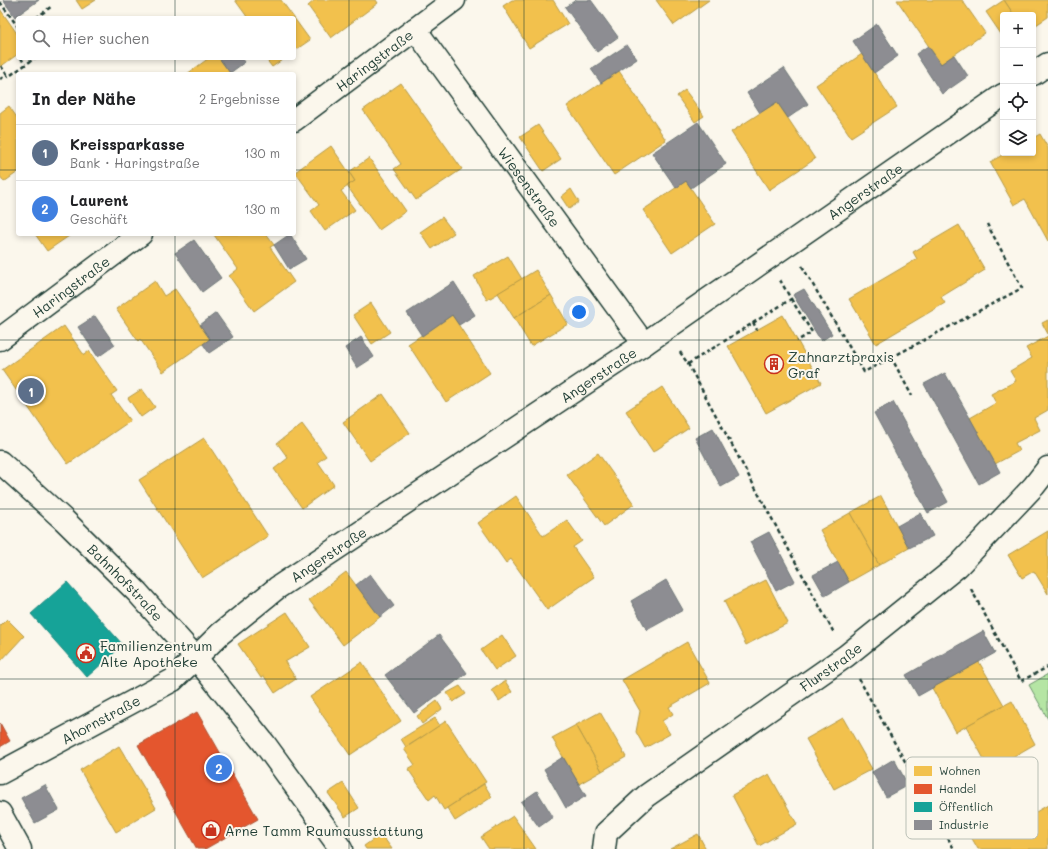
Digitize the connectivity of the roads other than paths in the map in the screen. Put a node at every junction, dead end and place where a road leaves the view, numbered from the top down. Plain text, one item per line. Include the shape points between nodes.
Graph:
1 (454, 0) edge
2 (415, 29) junction
3 (1000, 97) edge
4 (296, 118) edge
5 (138, 236) edge
6 (0, 339) edge
7 (644, 344) junction
8 (0, 462) edge
9 (1048, 468) edge
10 (196, 658) junction
11 (0, 773) edge
12 (0, 813) edge
13 (20, 849) edge
14 (341, 849) edge
15 (604, 849) edge

1 - 2 street, Haringstraße
2 - 4 street, Haringstraße
2 - 7 street, Wiesenstraße
3 - 7 street, Angerstraße
5 - 6 street, Haringstraße
7 - 10 street, Angerstraße via 277,588 220,634
8 - 10 street, Bahnhofstraße via 137,592
9 - 15 street, Flurstraße via 958,566 846,656 646,796 606,833
10 - 11 street, Ahornstraße via 173,680
10 - 14 street, Bahnhofstraße via 264,743
12 - 13 street

